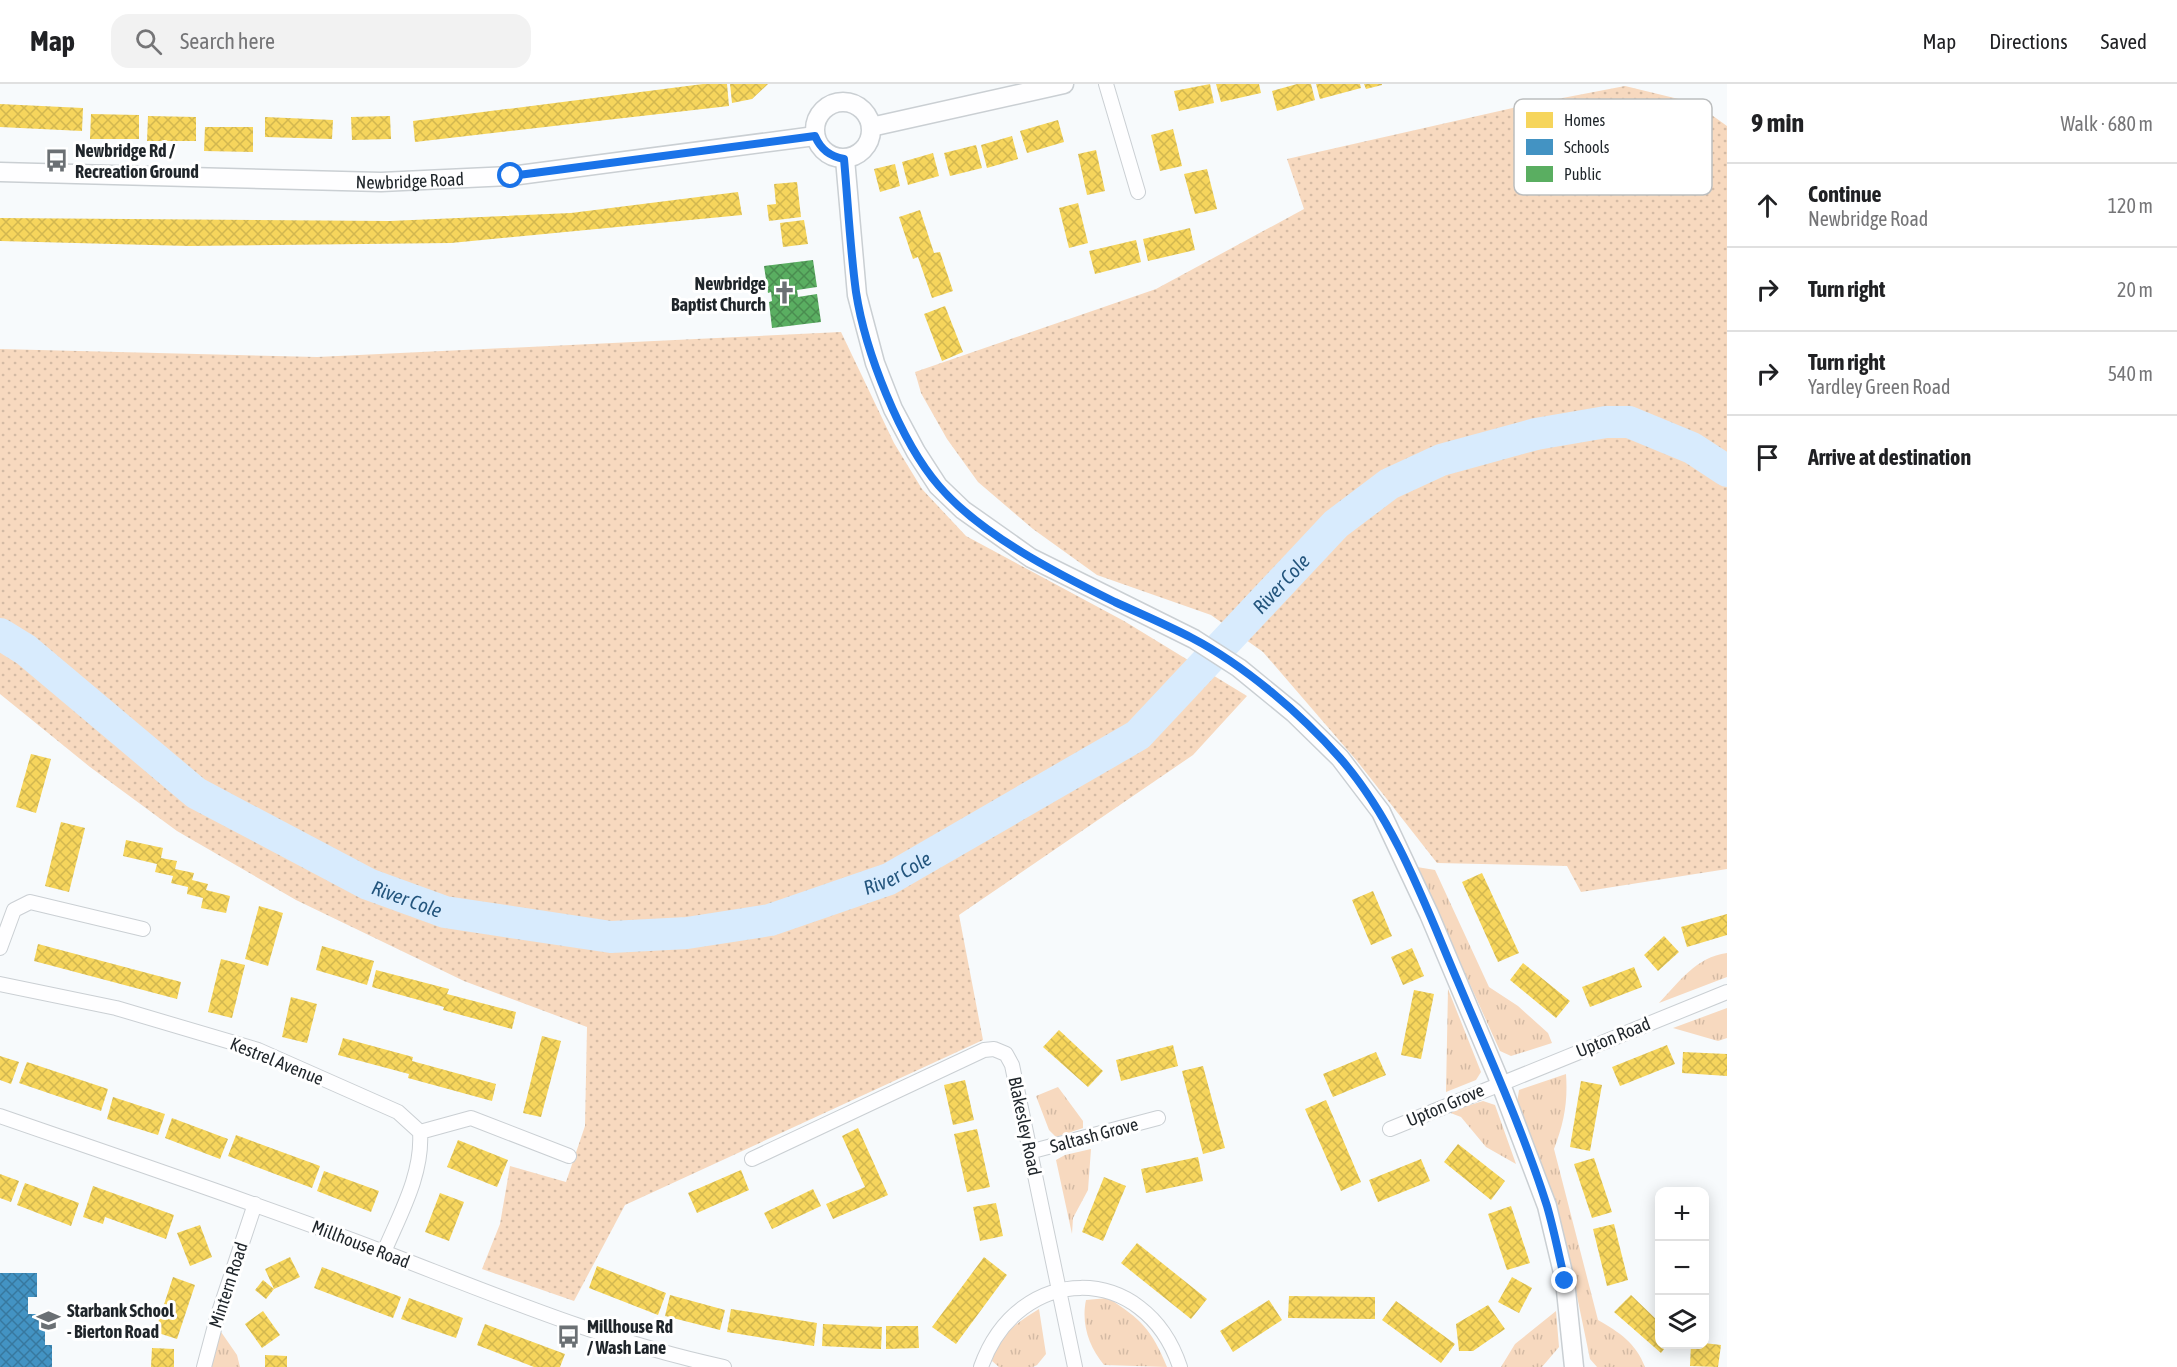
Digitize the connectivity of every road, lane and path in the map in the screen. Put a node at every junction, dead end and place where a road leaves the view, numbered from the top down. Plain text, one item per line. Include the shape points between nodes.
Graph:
1 (1106, 84) edge
2 (1057, 85) edge
3 (838, 93) edge
4 (871, 127) junction
5 (815, 136) junction
6 (844, 159) junction
7 (0, 172) edge
8 (1138, 192) dead end
9 (143, 929) dead end
10 (0, 948) edge
11 (0, 984) edge
12 (1727, 992) edge
13 (1500, 1082) junction
14 (0, 1116) edge
15 (1158, 1118) dead end
16 (1390, 1129) dead end
17 (420, 1132) junction
18 (1029, 1152) junction
19 (569, 1156) dead end
20 (752, 1159) dead end
21 (255, 1204) junction
22 (384, 1252) junction
23 (1059, 1289) junction
24 (204, 1367) edge
25 (724, 1367) edge
26 (981, 1367) edge
27 (1075, 1367) edge
28 (1180, 1367) edge
29 (1574, 1367) edge

1 - 8 street
2 - 4 street
3 - 4 street via 864,111
3 - 5 street via 819,115
4 - 6 street via 868,143 861,152
5 - 6 street via 823,150
5 - 7 street, Newbridge Road via 511,176 393,181
6 - 13 street via 857,295 875,363 893,409 938,486 963,510 1031,558 1194,639 1239,668 1340,758 1381,812
9 - 10 street via 30,902 14,909
11 - 17 street, Kestrel Avenue via 116,1008 258,1050 398,1112
12 - 13 street, Upton Road
13 - 16 street, Upton Grove
13 - 29 street via 1547,1206 1565,1281
14 - 21 street, Millhouse Road
15 - 18 street, Saltash Grove
17 - 19 street via 471,1118
17 - 22 street via 422,1151 416,1174
18 - 20 street, Blakesley Road via 1012,1065 1006,1053 994,1049 984,1050
18 - 23 street, Blakesley Road
21 - 22 street, Millhouse Road
21 - 24 street, Mintern Road
22 - 25 street, Millhouse Road via 527,1308 670,1356
23 - 26 street via 1015,1311 988,1346
23 - 27 street, Blakesley Road
23 - 28 street via 1095,1289 1134,1303 1164,1331

